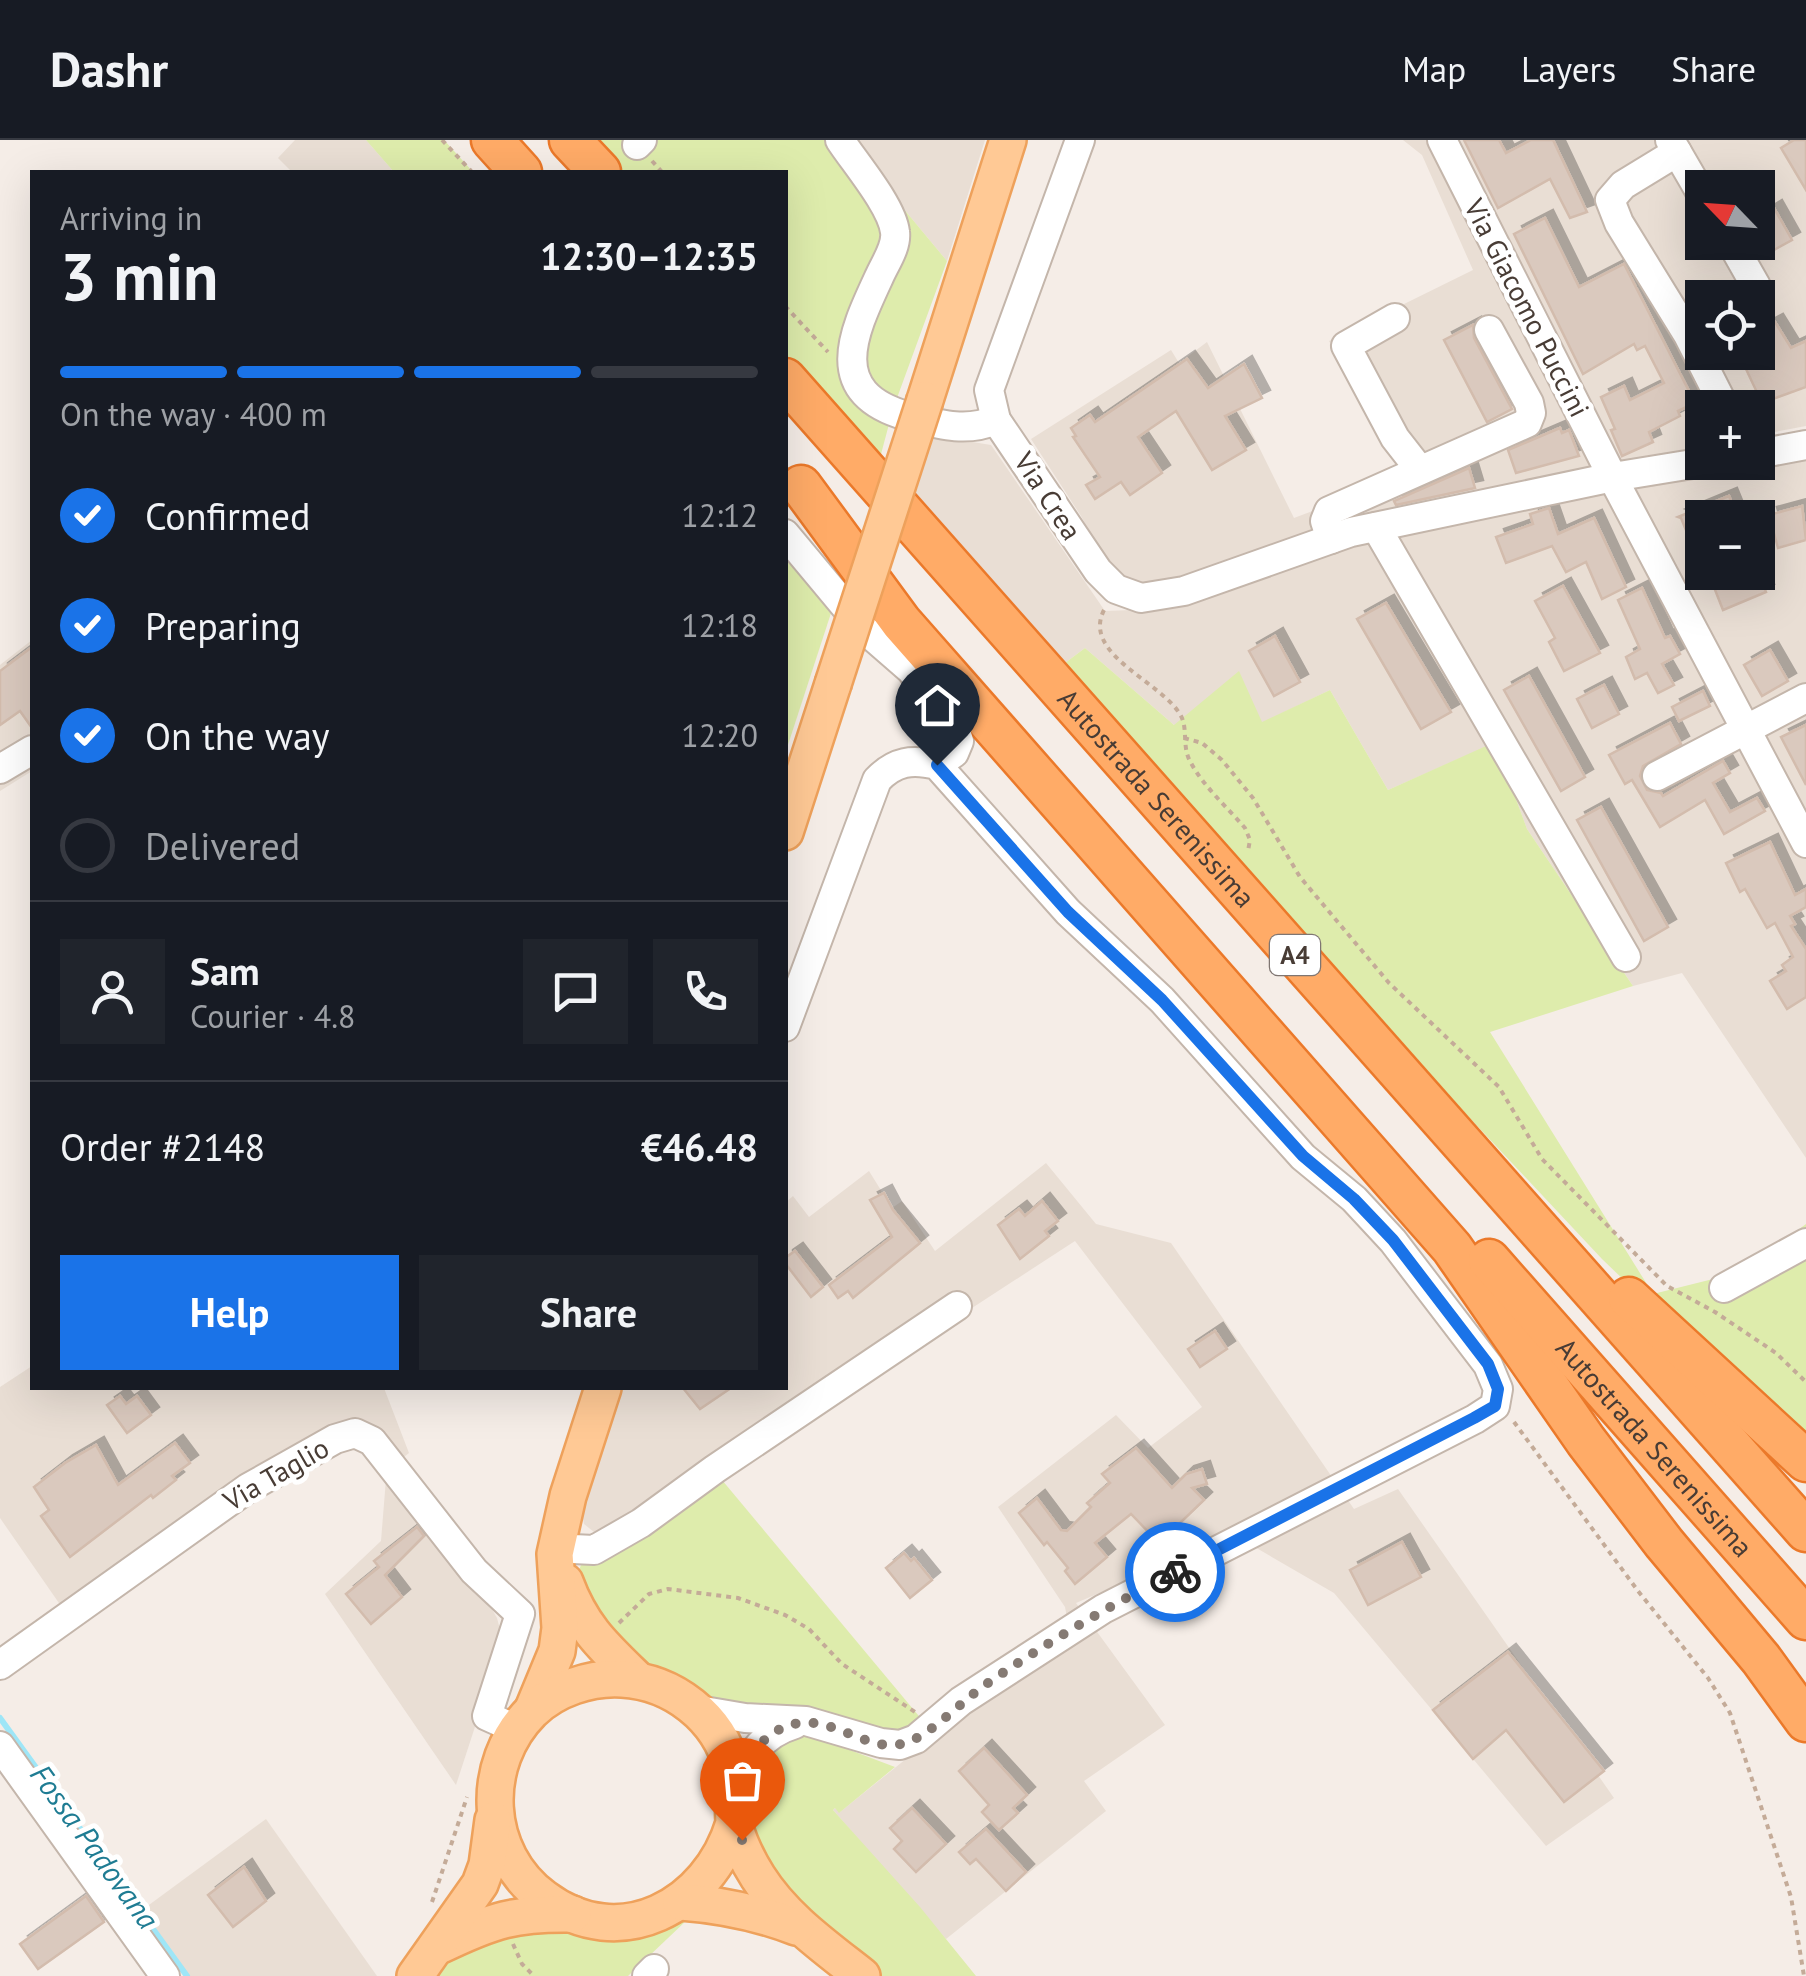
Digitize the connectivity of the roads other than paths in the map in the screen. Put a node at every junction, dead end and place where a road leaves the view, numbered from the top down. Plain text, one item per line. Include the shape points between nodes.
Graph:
1 (492, 140) edge
2 (570, 140) edge
3 (840, 140) edge
4 (1008, 140) edge
5 (1080, 140) edge
6 (1442, 140) edge
7 (1674, 146) edge
8 (520, 170) edge
9 (598, 170) edge
10 (1688, 170) edge
11 (1685, 317) edge
12 (1394, 318) dead end
13 (1490, 330) dead end
14 (788, 382) edge
15 (996, 420) junction
16 (1806, 446) edge
17 (1775, 451) edge
18 (1685, 465) edge
19 (1420, 470) junction
20 (793, 477) edge
21 (1613, 477) junction
22 (1376, 527) junction
23 (788, 538) edge
24 (1332, 539) junction
25 (1806, 698) edge
26 (1747, 730) junction
27 (30, 751) edge
28 (937, 765) junction
29 (0, 768) edge
30 (1656, 776) dead end
31 (788, 823) edge
32 (1806, 842) edge
33 (1626, 958) dead end
34 (788, 1020) edge
35 (1467, 1149) junction
36 (1806, 1243) edge
37 (1724, 1288) dead end
38 (957, 1306) dead end
39 (602, 1390) edge
40 (1806, 1462) edge
41 (1806, 1531) edge
42 (556, 1548) junction
43 (1806, 1618) edge
44 (0, 1666) edge
45 (638, 1680) junction
46 (698, 1710) junction
47 (525, 1719) junction
48 (806, 1721) junction
49 (1806, 1721) edge
50 (0, 1746) edge
51 (482, 1799) junction
52 (735, 1811) junction
53 (680, 1902) junction
54 (574, 1914) junction
55 (804, 1931) junction
56 (440, 1945) junction
57 (165, 1976) edge
58 (415, 1976) edge
59 (862, 1976) edge

1 - 8 highway
2 - 9 highway
3 - 15 street via 895,230 850,352 856,383 896,412 954,428
4 - 31 main road, bridge
5 - 15 street via 989,390
6 - 21 street, Via Giacomo Puccini
7 - 10 street
7 - 11 street via 1610,200
12 - 19 street via 1346,346
13 - 19 street via 1529,403 1530,418 1523,427
14 - 35 highway, Autostrada Serenissima / A4
15 - 24 street, Via Crea via 1098,571 1141,598 1184,591
16 - 17 street
18 - 21 street
19 - 24 street via 1329,512
20 - 43 highway, Autostrada Serenissima / A4
20 - 49 highway via 901,622 1452,1248 1597,1455
21 - 22 street
21 - 26 street, Via Giacomo Puccini
22 - 24 street
22 - 33 street
23 - 28 street via 865,630 912,670 954,726 956,749
25 - 26 street
26 - 30 street
26 - 32 street, Via Giacomo Puccini
27 - 29 street
28 - 34 street via 891,764 877,780
28 - 48 street via 1068,912 1393,1240 1488,1364 1498,1389 1495,1406 1103,1609 975,1691 916,1739 881,1743
35 - 40 highway via 1569,1234 1607,1278
35 - 41 highway, Autostrada Serenissima / A4
36 - 37 street
38 - 42 street via 642,1523 594,1550
39 - 42 main road
42 - 45 main road via 576,1612
42 - 47 main road via 557,1651
44 - 47 street, Via Taglio via 248,1488 335,1438 356,1434 372,1440 474,1571 520,1614 487,1716
45 - 46 main road
45 - 47 main road via 582,1682
46 - 48 street
46 - 52 main road via 732,1767
47 - 51 main road
48 - 52 street via 756,1747
50 - 57 street
51 - 54 main road via 519,1875
51 - 56 main road via 486,1865
52 - 53 main road via 716,1868
52 - 55 main road via 758,1877
53 - 54 main road via 629,1920
53 - 55 main road via 759,1913
54 - 56 main road via 504,1917
55 - 59 main road
56 - 58 main road

